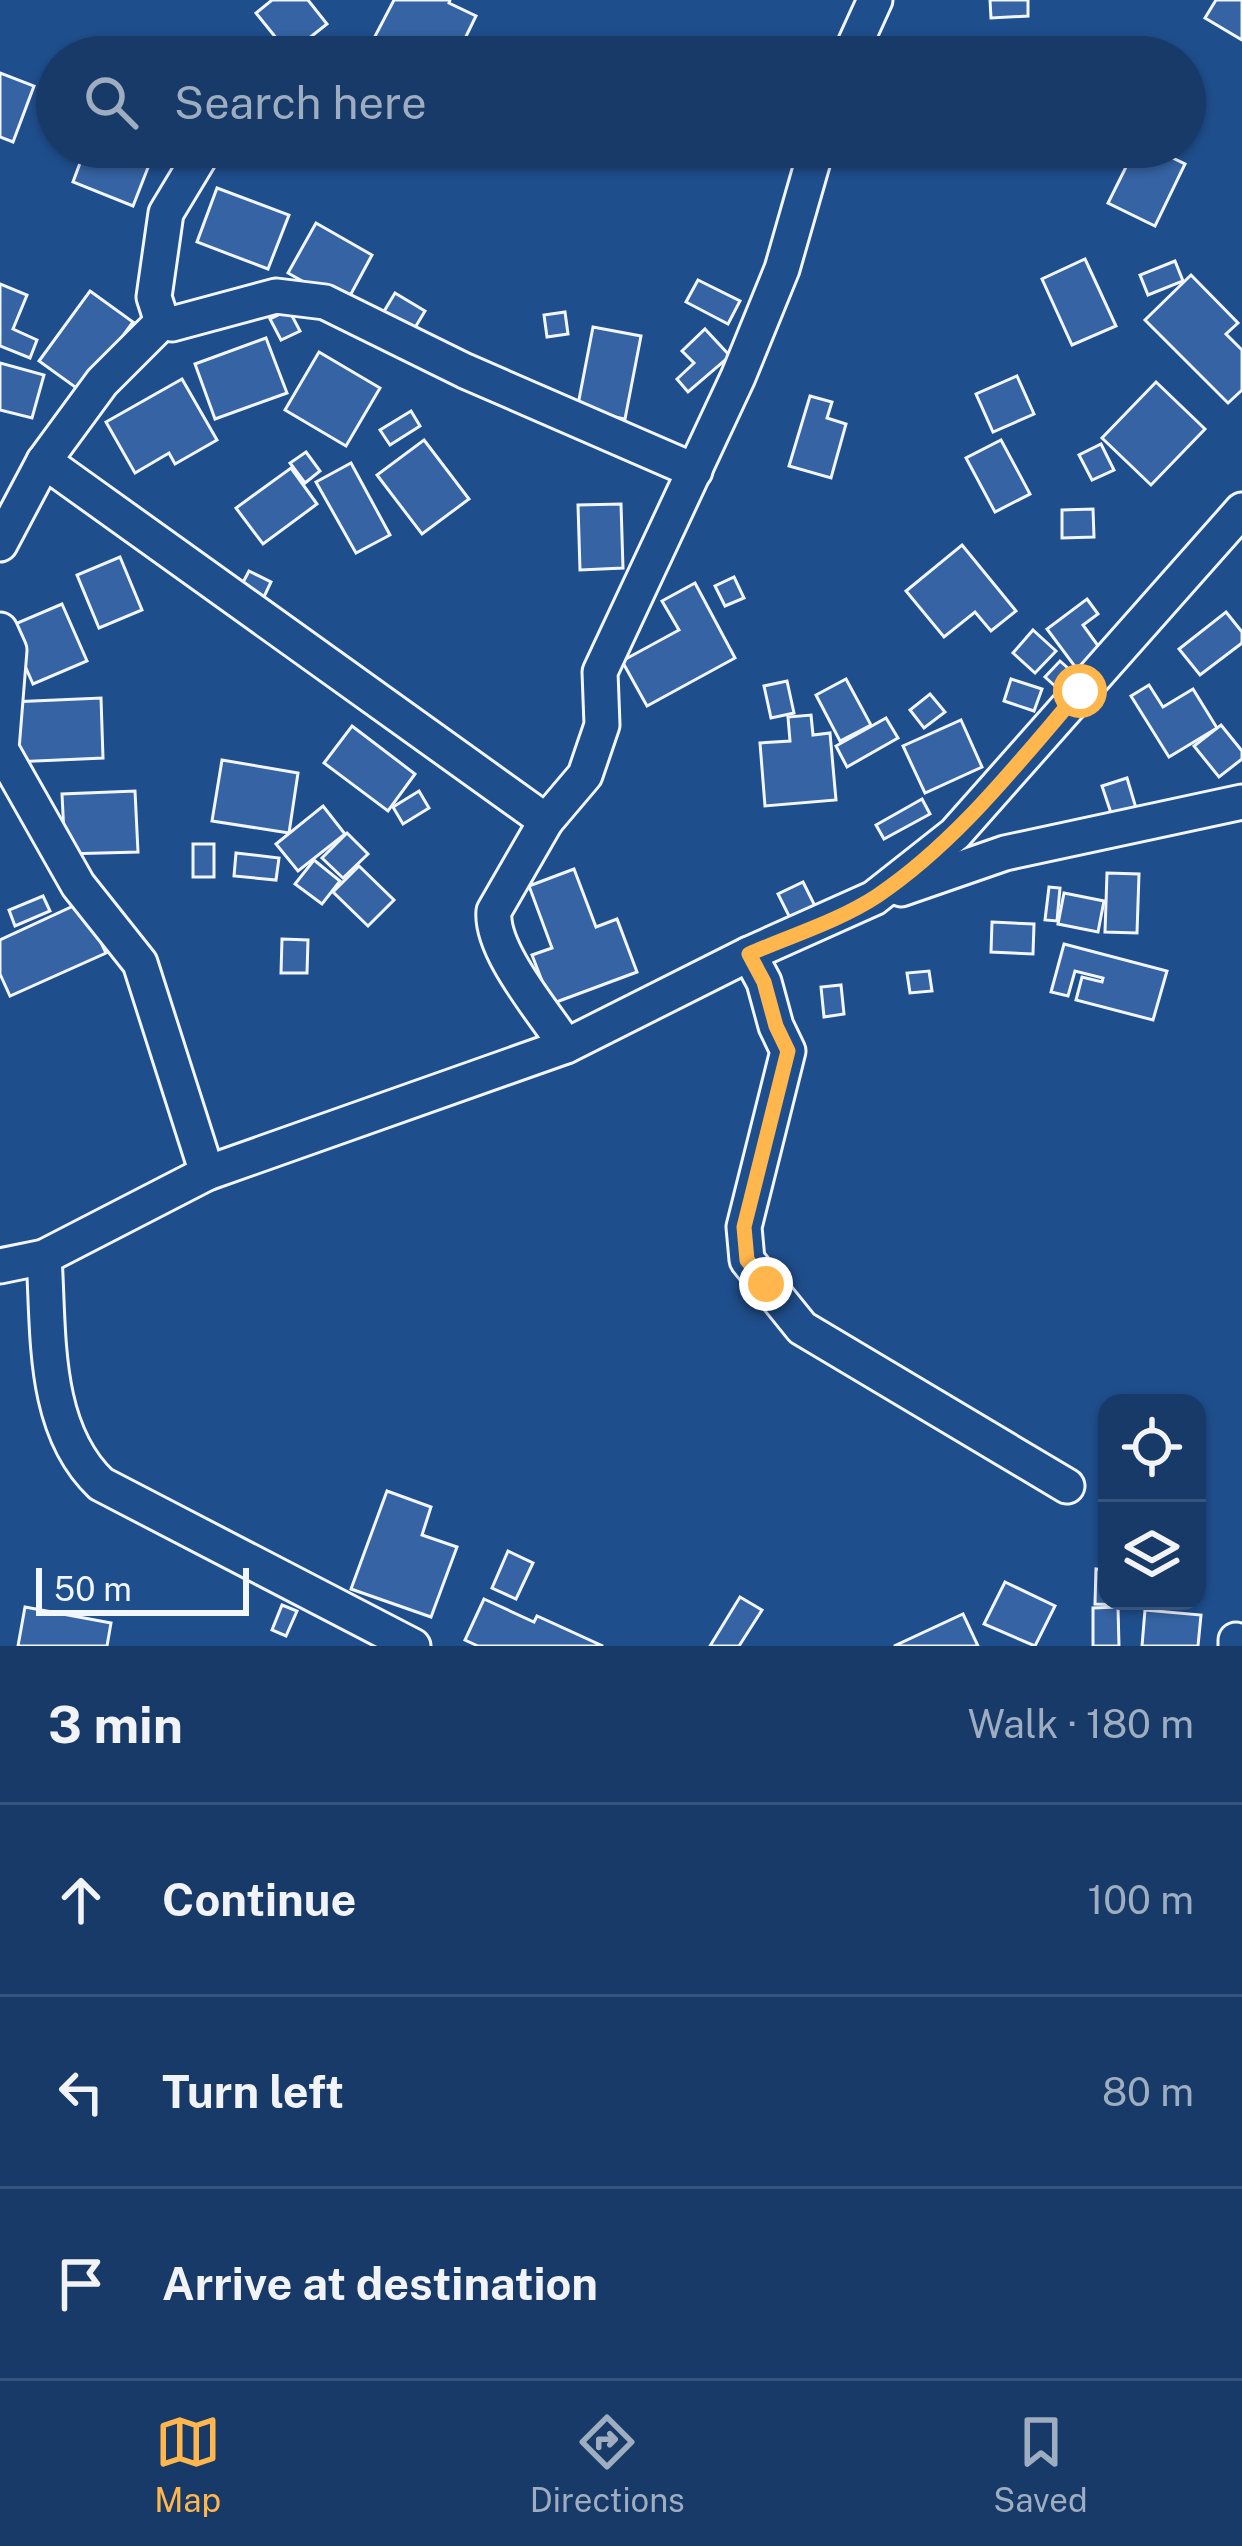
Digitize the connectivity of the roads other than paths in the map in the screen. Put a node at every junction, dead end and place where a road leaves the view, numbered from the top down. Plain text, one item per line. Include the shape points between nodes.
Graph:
1 (874, 0) edge
2 (858, 36) edge
3 (193, 168) edge
4 (811, 168) edge
5 (162, 322) junction
6 (44, 461) junction
7 (695, 471) junction
8 (1242, 510) edge
9 (0, 544) edge
10 (0, 630) edge
11 (1242, 802) edge
12 (545, 821) junction
13 (874, 898) junction
14 (749, 954) junction
15 (566, 1046) junction
16 (207, 1173) junction
17 (44, 1258) junction
18 (0, 1266) edge
19 (1067, 1486) dead end
20 (413, 1646) edge

1 - 2 street
3 - 5 street via 166,213 154,297
4 - 7 street via 782,269
5 - 6 street via 102,382
5 - 7 street via 276,296 325,302
6 - 9 street
6 - 12 street
7 - 12 street via 600,672 602,725 585,775
8 - 13 street via 955,834
10 - 16 street via 9,650 1,749 78,885 140,964
11 - 13 street via 1005,854
12 - 15 street via 492,926
13 - 14 street
14 - 15 street
14 - 19 street via 788,1051 744,1227 747,1260 802,1328
15 - 16 street
16 - 17 street
17 - 18 street
17 - 20 street via 51,1370 64,1434 81,1465 101,1484

